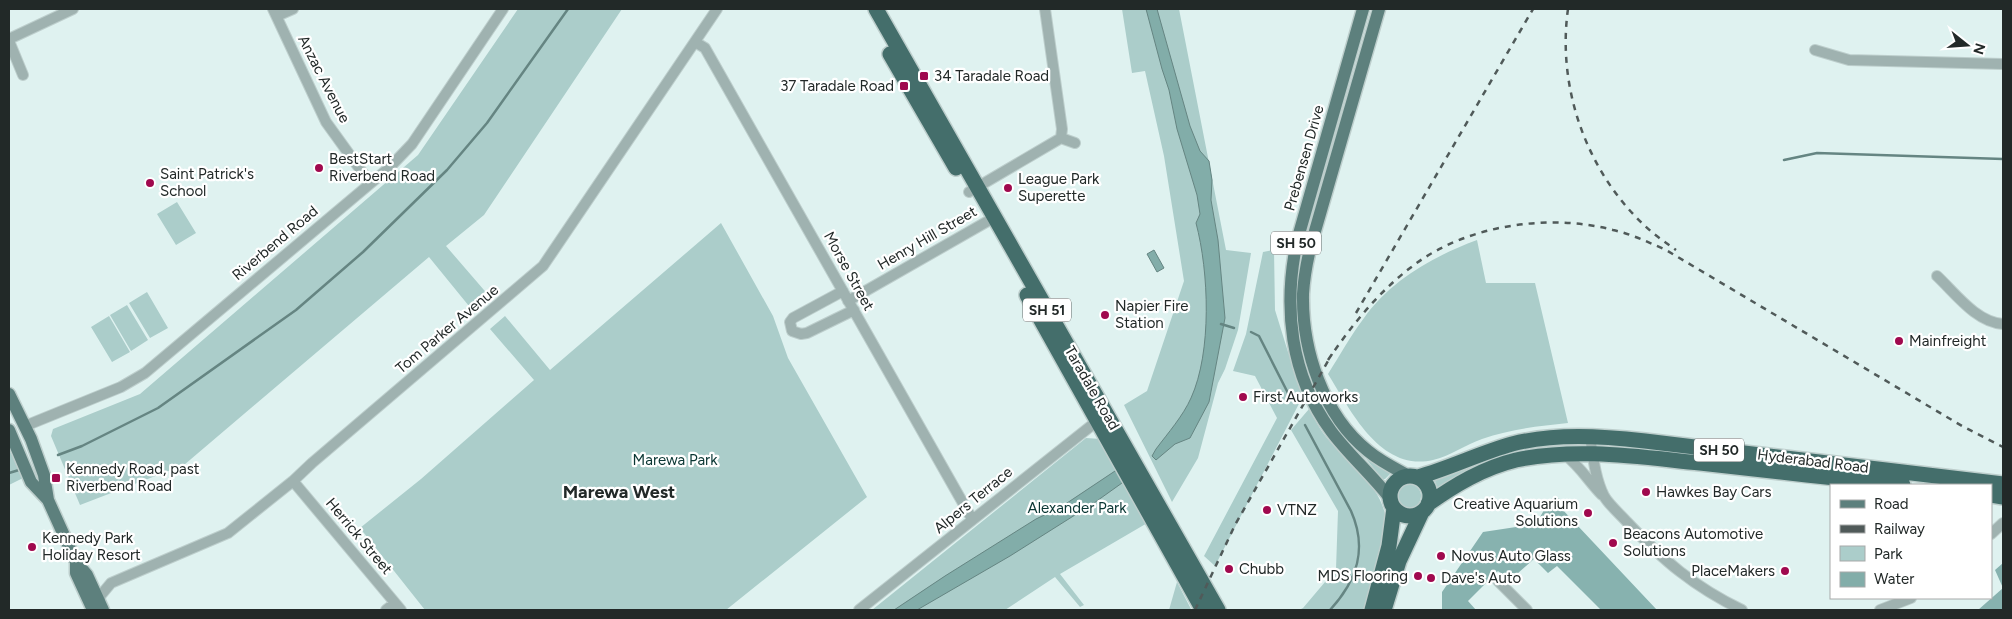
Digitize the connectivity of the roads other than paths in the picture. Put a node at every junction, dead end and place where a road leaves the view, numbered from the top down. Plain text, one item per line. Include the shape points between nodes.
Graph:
1 (73, 9) edge
2 (293, 9) edge
3 (503, 9) edge
4 (718, 9) edge
5 (865, 9) edge
6 (876, 9) edge
7 (1044, 9) edge
8 (1363, 9) edge
9 (1379, 9) edge
10 (275, 12) edge
11 (9, 40) edge
12 (695, 42) junction
13 (1815, 50) dead end
14 (2003, 64) edge
15 (23, 75) dead end
16 (1061, 138) junction
17 (1075, 143) dead end
18 (370, 183) junction
19 (973, 189) junction
20 (990, 220) junction
21 (1937, 276) dead end
22 (842, 291) junction
23 (848, 301) junction
24 (854, 310) junction
25 (2003, 324) edge
26 (9, 394) edge
27 (1102, 417) junction
28 (25, 426) junction
29 (9, 432) edge
30 (1590, 436) junction
31 (1592, 453) junction
32 (1565, 454) junction
33 (1413, 476) junction
34 (292, 481) junction
35 (1894, 484) edge
36 (2003, 484) edge
37 (1605, 497) junction
38 (48, 500) junction
39 (1391, 502) junction
40 (1425, 508) junction
41 (972, 519) junction
42 (2003, 525) edge
43 (1992, 533) edge
44 (76, 562) junction
45 (87, 574) junction
46 (1498, 581) dead end
47 (112, 582) junction
48 (1908, 599) edge
49 (398, 606) edge
50 (98, 607) edge
51 (386, 610) edge
52 (859, 610) edge
53 (1203, 610) edge
54 (1218, 610) edge
55 (1372, 610) edge
56 (1384, 610) edge
57 (1527, 610) edge
58 (1742, 610) edge
59 (1880, 610) edge

1 - 11 street
2 - 10 street
3 - 18 street, Riverbend Road via 412,144
4 - 12 street, Tom Parker Avenue
5 - 19 highway, Taradale Road / SH 51
6 - 19 highway, Taradale Road / SH 51
7 - 16 street
8 - 39 main road, Prebensen Drive / SH 50 via 1297,241 1290,281 1289,313 1300,369 1316,406 1331,431
9 - 33 main road, Prebensen Drive / SH 50 via 1311,245 1305,271 1304,313 1311,360 1336,414 1368,451
10 - 18 street, Anzac Avenue via 323,117
11 - 15 street
12 - 22 street, Morse Street via 705,48
12 - 34 street, Tom Parker Avenue via 543,266
13 - 14 street via 1849,60
16 - 17 street
16 - 19 street
18 - 28 street, Riverbend Road via 145,373 120,387
19 - 20 highway, Taradale Road / SH 51
20 - 23 street, Henry Hill Street
20 - 27 highway, Taradale Road / SH 51
21 - 25 street via 1980,316
22 - 23 street, Morse Street
22 - 24 street via 793,318 790,322 792,331 807,333
23 - 24 street, Morse Street
24 - 41 street, Morse Street
26 - 28 main road
27 - 41 street, Alpers Terrace
27 - 53 highway, Taradale Road / SH 51
27 - 54 highway, Taradale Road / SH 51
28 - 29 main road, Riverbend Road
28 - 38 main road via 44,474
29 - 38 main road via 32,482
30 - 31 street
30 - 33 highway, Hyderabad Road / SH 50 via 1514,444 1452,467
30 - 36 highway, Hyderabad Road / SH 50
31 - 32 highway, Hyderabad Road / SH 50
31 - 35 highway, Hyderabad Road / SH 50
31 - 37 street
32 - 37 street
32 - 40 highway, Hyderabad Road / SH 50 via 1496,466 1464,480
33 - 39 highway, SH 50 via 1401,477 1392,485
33 - 40 highway, SH 50 via 1428,486 1430,492
34 - 47 street, Tom Parker Avenue via 228,533
34 - 49 street, Herrick Street
37 - 58 street via 1650,547 1681,575
38 - 44 main road
39 - 40 highway via 1404,515 1410,516
39 - 55 highway via 1388,552
40 - 56 highway via 1399,561
41 - 52 street, Alpers Terrace
42 - 43 street
44 - 45 main road
44 - 50 main road via 76,573
45 - 47 street via 96,582
45 - 50 main road
46 - 57 street
47 - 50 street via 101,595
48 - 59 street
49 - 51 street

